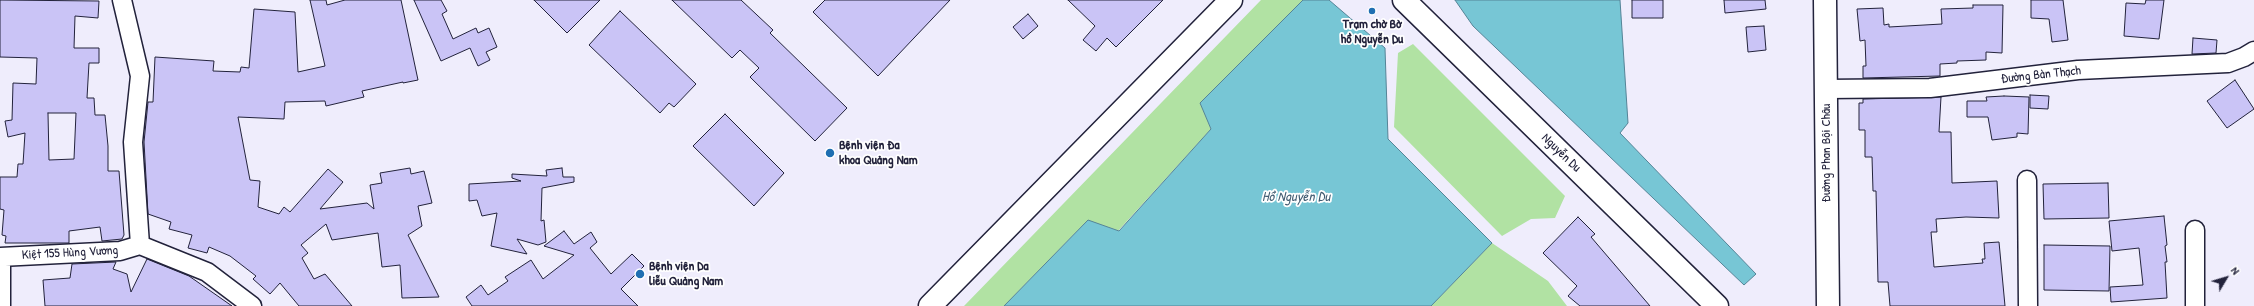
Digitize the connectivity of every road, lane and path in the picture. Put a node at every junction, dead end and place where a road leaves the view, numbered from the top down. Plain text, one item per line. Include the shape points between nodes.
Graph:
1 (122, 0) edge
2 (1230, 0) edge
3 (1404, 0) edge
4 (1825, 0) edge
5 (2254, 51) edge
6 (1826, 89) junction
7 (2027, 180) dead end
8 (2195, 230) dead end
9 (140, 246) junction
10 (1, 257) edge
11 (0, 306) edge
12 (252, 306) edge
13 (930, 306) edge
14 (1716, 306) edge
15 (1828, 306) edge
16 (2028, 306) edge
17 (2196, 306) edge

1 - 9 street via 140,76 133,142
2 - 13 street
3 - 14 street, Nguyễn Du
4 - 6 street, Đường Phan Bội Châu
5 - 6 street, Đường Bàn Thạch via 2228,63 2078,70 1930,88
6 - 15 street, Đường Phan Bội Châu
7 - 16 street
8 - 17 street
9 - 10 street, Kiệt 155 Hùng Vương via 120,251
9 - 12 street via 206,272
10 - 11 street

